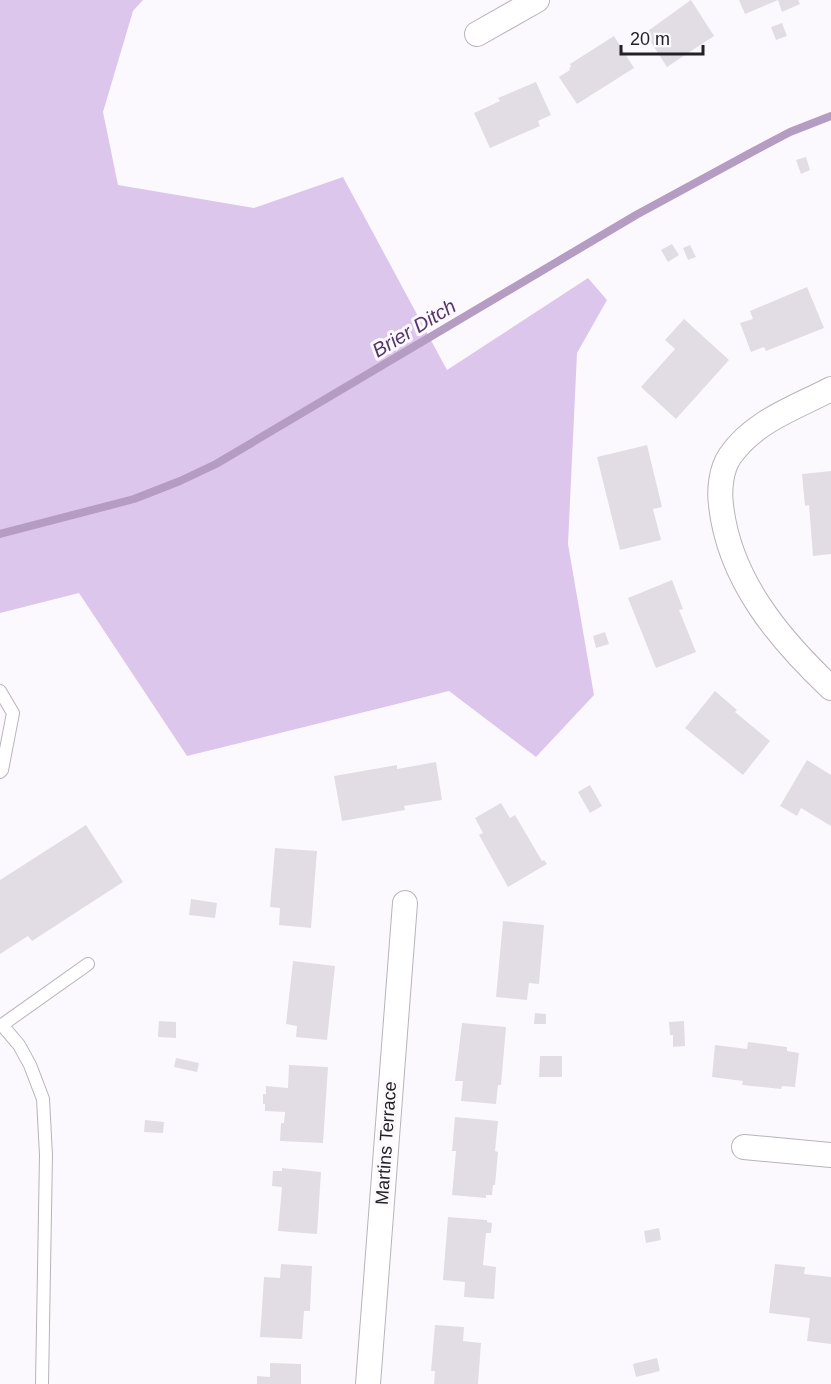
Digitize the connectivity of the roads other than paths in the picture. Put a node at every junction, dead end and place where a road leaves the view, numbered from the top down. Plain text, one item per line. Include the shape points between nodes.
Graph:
1 (537, 0) edge
2 (477, 34) dead end
3 (831, 389) edge
4 (831, 688) edge
5 (0, 691) edge
6 (0, 772) edge
7 (405, 903) dead end
8 (88, 964) dead end
9 (1, 1025) edge
10 (744, 1147) dead end
11 (831, 1155) edge
12 (42, 1384) edge
13 (368, 1384) edge

1 - 2 street
3 - 4 street via 768,420 746,437 728,458 720,496 728,542 738,570 763,613
5 - 6 lane via 13,713
7 - 13 street, Martins Terrace
8 - 9 lane
9 - 12 lane via 19,1045 43,1100 46,1155
10 - 11 street

